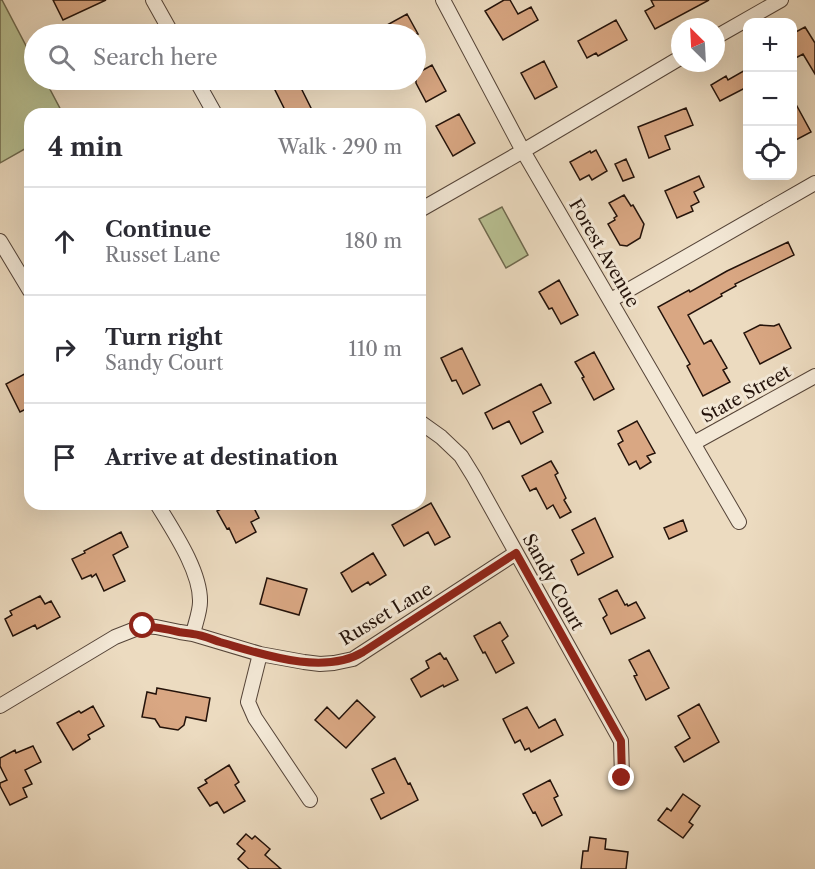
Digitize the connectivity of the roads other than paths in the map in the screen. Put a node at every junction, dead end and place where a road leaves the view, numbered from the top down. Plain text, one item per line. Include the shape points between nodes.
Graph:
1 (153, 0) edge
2 (443, 0) edge
3 (781, 0) edge
4 (166, 24) edge
5 (725, 32) edge
6 (671, 63) edge
7 (202, 90) edge
8 (212, 108) edge
9 (523, 151) junction
10 (815, 183) edge
11 (426, 207) edge
12 (0, 241) edge
13 (24, 281) edge
14 (611, 300) junction
15 (815, 376) edge
16 (426, 426) edge
17 (694, 443) junction
18 (161, 510) edge
19 (739, 522) dead end
20 (516, 553) junction
21 (193, 634) junction
22 (260, 654) junction
23 (0, 706) edge
24 (622, 778) dead end
25 (310, 800) dead end

1 - 4 street
2 - 9 street, Forest Avenue
3 - 5 street
6 - 9 street
7 - 8 street
9 - 11 street
9 - 14 street, Forest Avenue
10 - 14 street
12 - 13 street
14 - 17 street, Forest Avenue
15 - 17 street, State Street
16 - 20 street, Sandy Court via 461,456
17 - 19 street, Forest Avenue
18 - 21 street via 196,577 200,601
20 - 22 street, Russet Lane via 353,658 320,664
20 - 24 street, Sandy Court via 621,741
21 - 22 street, Russet Lane
21 - 23 street, Russet Lane via 143,626 115,637
22 - 25 street via 248,702

